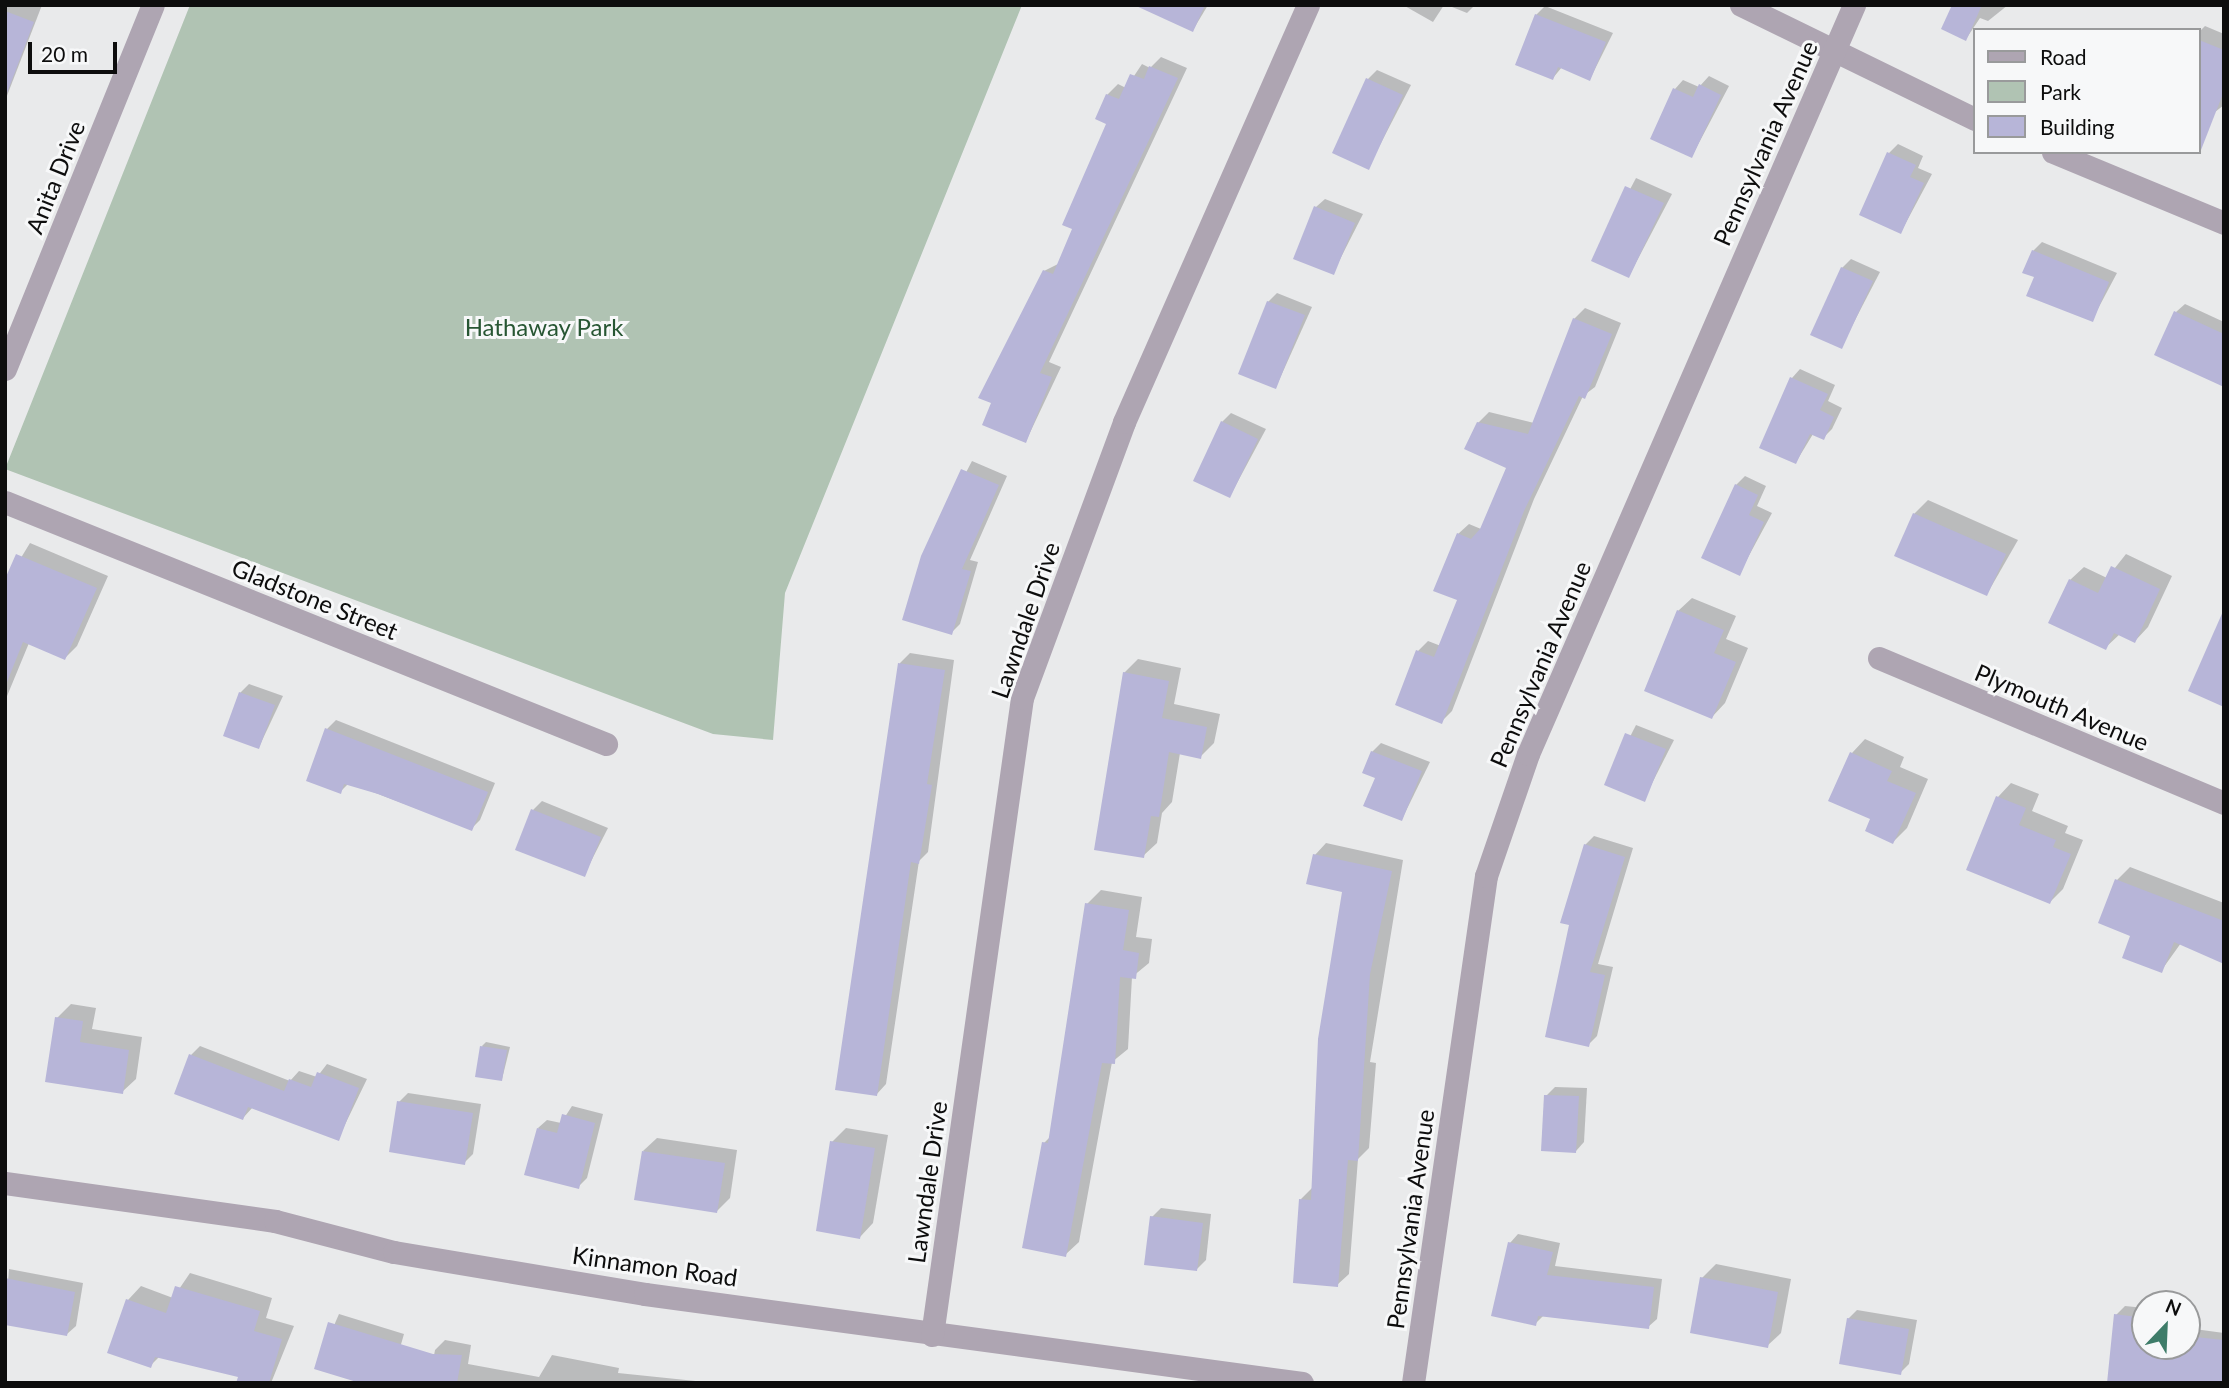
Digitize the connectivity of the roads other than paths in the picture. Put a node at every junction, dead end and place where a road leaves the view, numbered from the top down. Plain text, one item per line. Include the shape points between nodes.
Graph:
1 (153, 5) edge
2 (1308, 5) edge
3 (1741, 5) edge
4 (1854, 5) edge
5 (1836, 46) junction
6 (1974, 118) edge
7 (2058, 154) edge
8 (2224, 223) edge
9 (5, 369) edge
10 (5, 502) edge
11 (1880, 658) dead end
12 (606, 744) dead end
13 (2224, 803) edge
14 (5, 1183) edge
15 (932, 1335) junction
16 (1302, 1383) edge
17 (1413, 1383) edge

1 - 9 street, Anita Drive
2 - 15 street, Lawndale Drive via 1124,422 1022,698
3 - 5 street
4 - 5 street, Pennsylvania Avenue
5 - 6 street
5 - 17 street, Pennsylvania Avenue via 1528,754 1486,876
7 - 8 street
10 - 12 street, Gladstone Street
11 - 13 street, Plymouth Avenue
14 - 15 street, Kinnamon Road via 275,1221 394,1252
15 - 16 street, Kinnamon Road via 1047,1343

